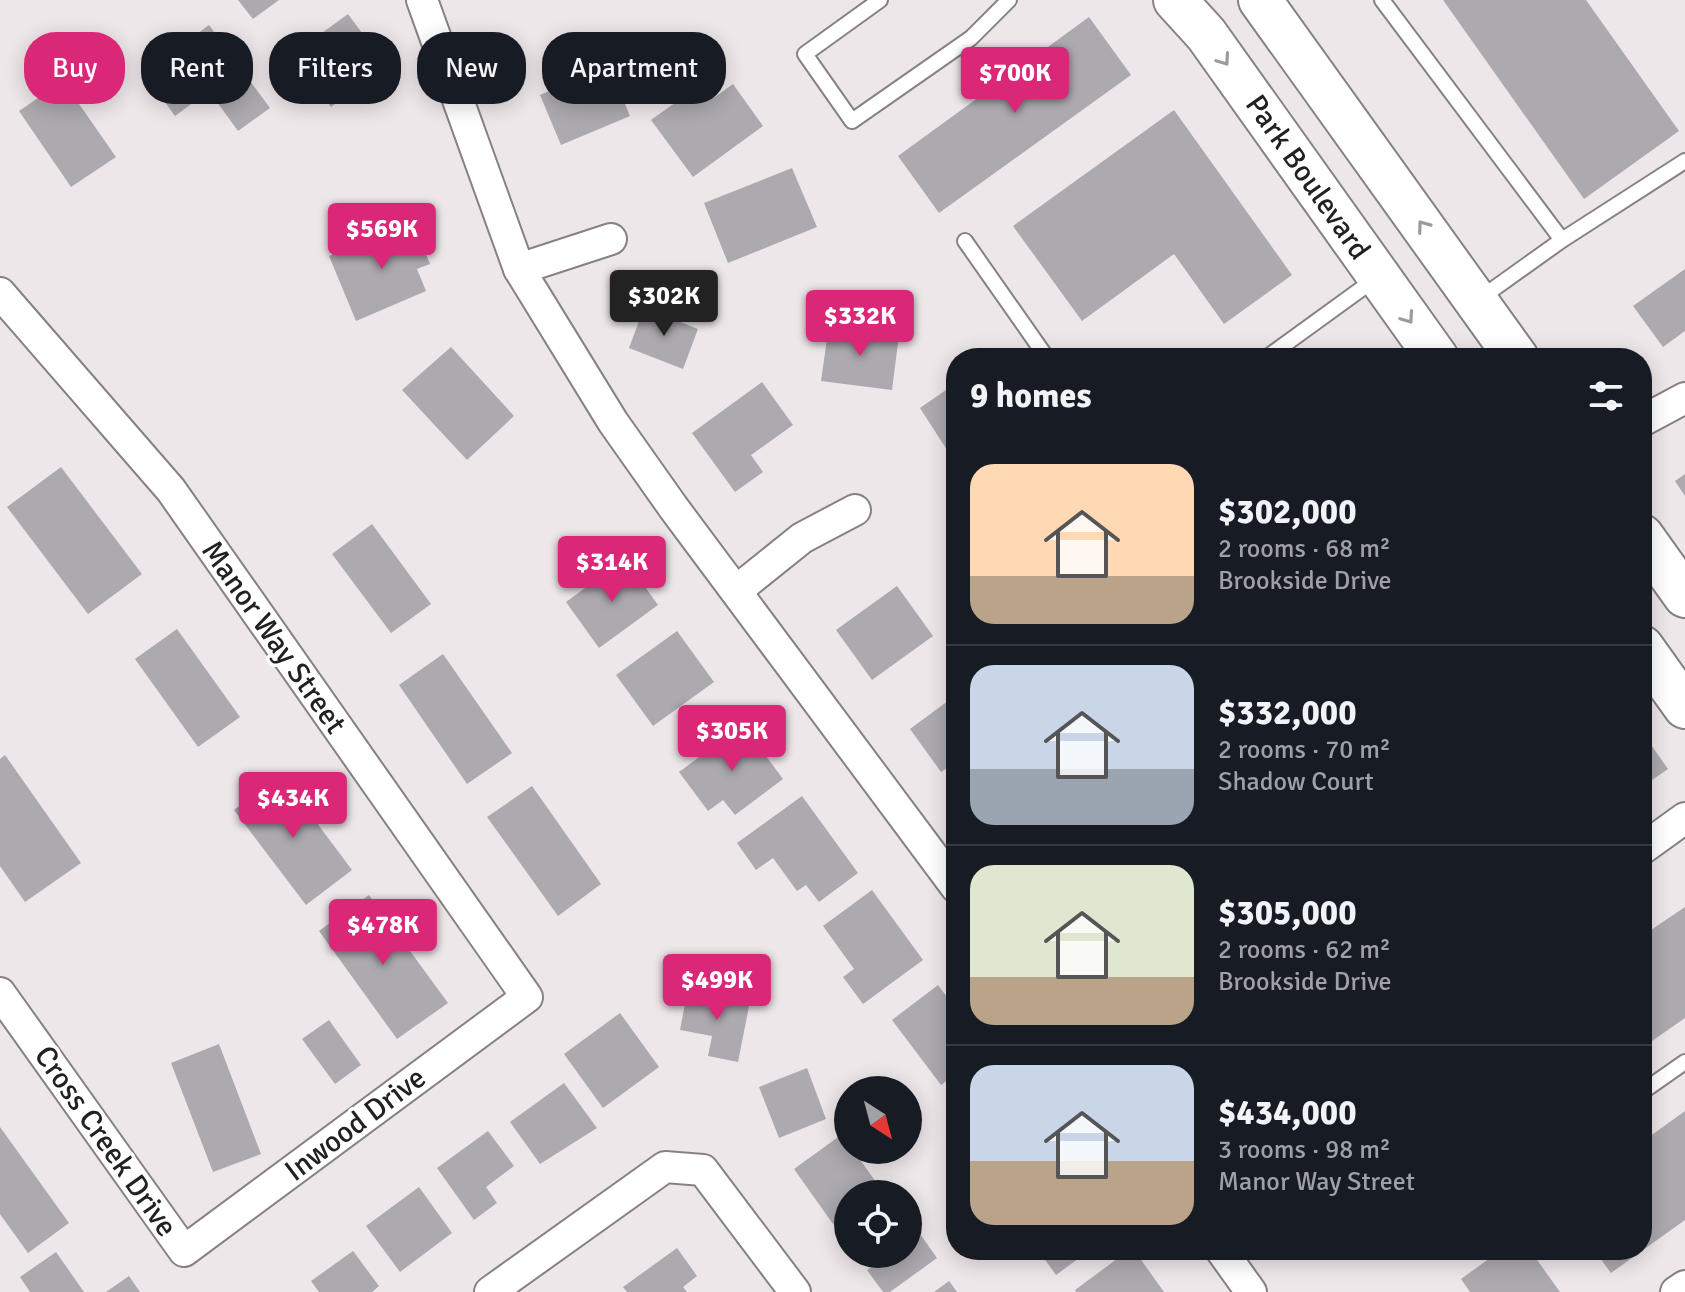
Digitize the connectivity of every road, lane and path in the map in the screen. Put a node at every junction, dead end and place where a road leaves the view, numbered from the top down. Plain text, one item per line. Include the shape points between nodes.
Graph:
1 (422, 0) edge
2 (880, 0) edge
3 (1009, 0) edge
4 (1260, 0) edge
5 (1382, 0) edge
6 (1196, 7) edge
7 (1685, 161) edge
8 (611, 239) dead end
9 (1562, 240) junction
10 (965, 241) dead end
11 (519, 269) junction
12 (1379, 277) junction
13 (0, 293) edge
14 (1477, 300) junction
15 (1040, 348) edge
16 (1280, 348) edge
17 (1430, 348) edge
18 (1510, 348) edge
19 (1685, 398) edge
20 (1652, 416) edge
21 (855, 510) dead end
22 (1652, 550) edge
23 (736, 591) junction
24 (1685, 596) edge
25 (1652, 661) edge
26 (1685, 707) edge
27 (1685, 818) edge
28 (1652, 842) edge
29 (946, 874) edge
30 (0, 993) edge
31 (527, 997) joint
32 (1685, 1062) edge
33 (1652, 1085) edge
34 (184, 1251) joint
35 (1228, 1260) edge
36 (1685, 1286) edge
37 (490, 1292) edge
38 (795, 1292) edge
39 (1251, 1292) edge
40 (1676, 1292) edge

1 - 11 street
2 - 3 lane via 805,54 852,121 971,38
14 -> 4 main road
5 - 9 lane
6 -> 12 main road, Park Boulevard
7 - 9 lane
8 - 11 street
9 - 14 lane
10 - 15 lane
11 - 23 street via 613,422
12 - 16 lane
12 -> 17 main road, Park Boulevard
13 - 31 street, Manor Way Street via 171,490
14 - 18 main road
19 - 20 street
21 - 23 street via 802,538
22 - 24 main road
23 - 29 street
25 - 26 main road
27 - 28 street
30 - 34 street, Cross Creek Drive
31 - 34 street, Inwood Drive
32 - 33 lane
35 - 39 street
36 - 40 street
37 - 38 street via 665,1167 703,1170

